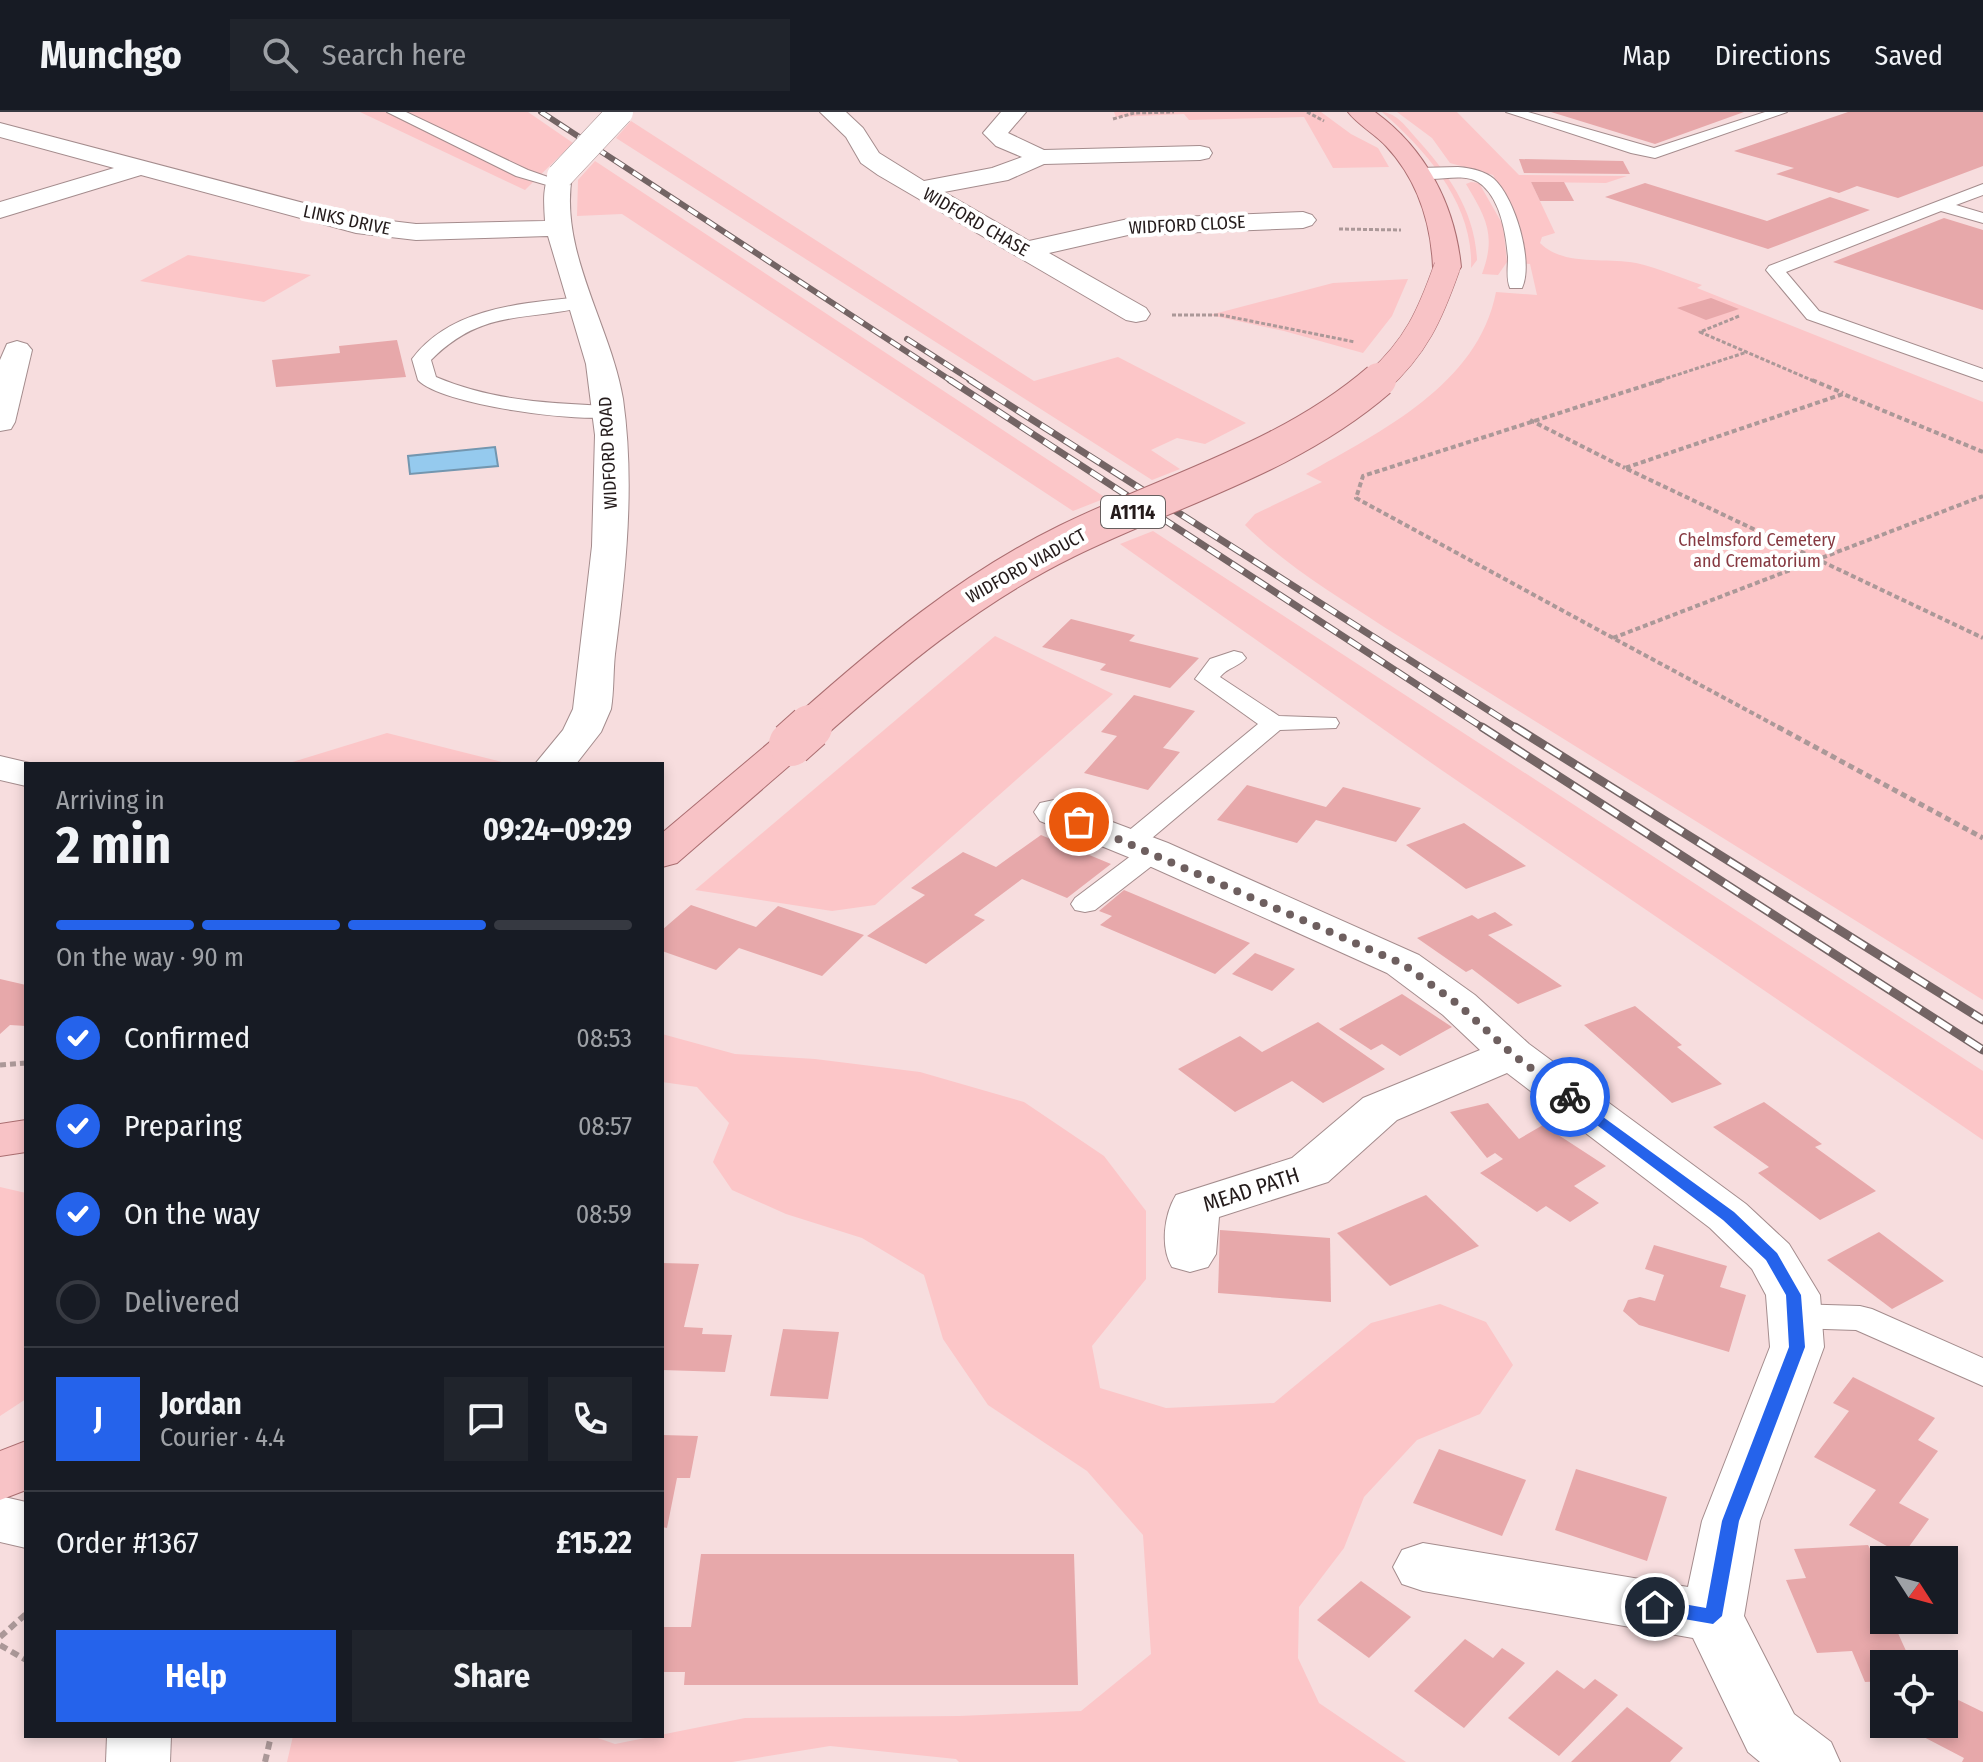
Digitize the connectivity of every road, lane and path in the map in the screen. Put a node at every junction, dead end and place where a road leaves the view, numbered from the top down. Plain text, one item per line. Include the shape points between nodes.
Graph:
1 (394, 112) edge
2 (620, 112) edge
3 (832, 112) edge
4 (1014, 112) edge
5 (1361, 112) edge
6 (1513, 112) edge
7 (1780, 112) edge
8 (0, 130) edge
9 (1200, 153) dead end
10 (1038, 157) junction
11 (139, 168) junction
12 (1419, 173) junction
13 (559, 179) junction
14 (920, 189) junction
15 (1983, 189) edge
16 (1940, 206) junction
17 (0, 210) edge
18 (1983, 218) edge
19 (1303, 220) joint
20 (560, 228) junction
21 (1444, 231) junction
22 (1025, 250) junction
23 (1516, 284) dead end
24 (582, 302) junction
25 (1136, 314) joint
26 (1739, 316) dead end
27 (1363, 344) dead end
28 (17, 350) dead end
29 (1747, 352) junction
30 (1983, 375) edge
31 (1843, 394) junction
32 (609, 412) junction
33 (1530, 420) junction
34 (0, 422) edge
35 (1983, 452) edge
36 (1625, 468) junction
37 (1983, 496) edge
38 (1816, 559) junction
39 (1613, 638) junction
40 (1983, 638) edge
41 (1234, 658) dead end
42 (1274, 723) junction
43 (1327, 723) dead end
44 (557, 762) edge
45 (0, 768) edge
46 (24, 774) edge
47 (1054, 812) dead end
48 (1983, 838) edge
49 (1142, 847) junction
50 (664, 852) edge
51 (1085, 904) dead end
52 (1512, 1054) junction
53 (24, 1063) edge
54 (0, 1065) edge
55 (24, 1136) edge
56 (0, 1142) edge
57 (24, 1147) edge
58 (1190, 1254) dead end
59 (1794, 1316) junction
60 (1983, 1373) edge
61 (24, 1464) edge
62 (0, 1478) edge
63 (0, 1519) edge
64 (24, 1525) edge
65 (1423, 1567) dead end
66 (24, 1616) edge
67 (1713, 1616) junction
68 (0, 1637) edge
69 (0, 1645) edge
70 (24, 1659) edge
71 (139, 1738) edge
72 (271, 1738) edge
73 (138, 1762) edge
74 (265, 1762) edge
75 (1808, 1762) edge

1 - 13 lane via 522,173
2 - 13 street, bridge
3 - 14 street, WIDFORD CHASE via 855,133 870,158
4 - 10 street via 995,133
5 - 12 main road, A1114
6 - 7 lane via 1655,153
8 - 11 street, LINKS DRIVE
9 - 10 street
10 - 14 street via 1000,172
11 - 17 street
11 - 20 street, LINKS DRIVE via 386,230
12 - 21 main road, A1114
12 - 23 lane via 1469,173 1488,182 1512,225 1519,263
13 - 20 street, WIDFORD ROAD
14 - 22 street, WIDFORD CHASE
15 - 16 lane
16 - 18 lane
16 - 30 lane via 1775,270 1813,315
19 - 21 path via 1337,229
19 - 22 street, WIDFORD CLOSE via 1128,227
20 - 24 street, WIDFORD ROAD
21 - 50 main road, WIDFORD VIADUCT / A1114, bridge via 1443,287 1422,333 1377,382 1263,457 1079,535 975,593 925,629
22 - 25 street, WIDFORD CHASE
24 - 32 street, WIDFORD ROAD
24 - 32 lane via 505,311 467,325 434,344 421,359 428,380 461,393 518,407
25 - 27 path via 1221,315
26 - 29 path via 1700,332
28 - 34 street
29 - 31 path
29 - 33 path
31 - 35 path
31 - 36 path
32 - 44 street, WIDFORD ROAD via 612,521 592,708 578,739
33 - 36 path
33 - 39 path via 1363,476 1356,498
36 - 38 path
37 - 38 path
38 - 39 path
38 - 40 path
39 - 48 path
41 - 42 lane via 1218,664 1207,679
42 - 43 lane
42 - 49 lane
45 - 46 street
47 - 49 street
49 - 51 lane
49 - 52 street via 1403,964 1459,1005
52 - 58 street, MEAD PATH via 1380,1109 1310,1170 1194,1207
52 - 59 street via 1728,1216 1771,1257 1793,1295
53 - 54 path
55 - 56 main road
56 - 57 main road
59 - 60 lane via 1860,1318
59 - 67 street via 1797,1347 1731,1521
61 - 62 main road
63 - 64 street
65 - 67 street
66 - 68 path
67 - 75 street via 1771,1733
69 - 70 path
71 - 73 street
72 - 74 path

